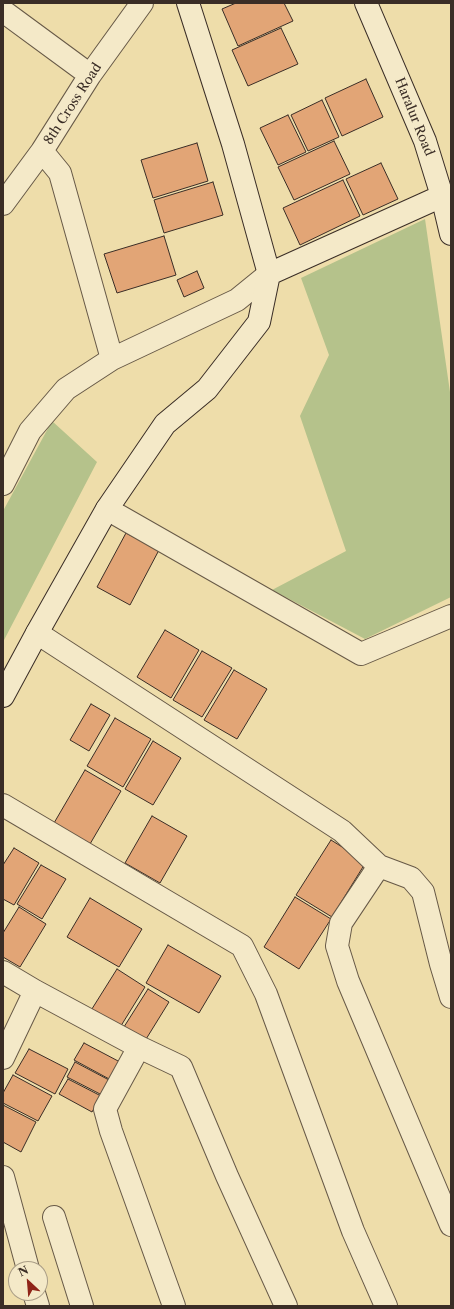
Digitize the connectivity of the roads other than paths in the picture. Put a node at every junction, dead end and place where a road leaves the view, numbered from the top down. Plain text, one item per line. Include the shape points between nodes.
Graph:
1 (142, 3) edge
2 (188, 3) edge
3 (366, 3) edge
4 (3, 11) edge
5 (90, 75) junction
6 (42, 151) junction
7 (442, 196) junction
8 (3, 204) edge
9 (451, 234) edge
10 (269, 274) junction
11 (112, 359) junction
12 (3, 484) edge
13 (107, 509) junction
14 (451, 616) edge
15 (37, 632) junction
16 (10, 674) edge
17 (3, 696) edge
18 (3, 805) edge
19 (379, 866) junction
20 (3, 972) edge
21 (36, 991) junction
22 (451, 997) edge
23 (139, 1047) junction
24 (3, 1058) edge
25 (3, 1177) edge
26 (54, 1217) dead end
27 (451, 1225) edge
28 (26, 1261) edge
29 (82, 1306) edge
30 (174, 1306) edge
31 (286, 1306) edge
32 (386, 1306) edge

1 - 5 street, 8th Cross Road
2 - 10 street via 234,144
3 - 7 street, Haralur Road via 425,141
4 - 5 street
5 - 6 street, 8th Cross Road
6 - 8 street, 8th Cross Road
6 - 11 street via 60,173
7 - 9 street, Haralur Road
7 - 10 street
10 - 11 street via 237,300
10 - 13 street via 259,322 207,389 165,424
11 - 12 street via 66,389 30,431
13 - 14 street via 361,654
13 - 15 street
15 - 16 street
15 - 19 street via 342,831
16 - 17 street
18 - 32 street via 242,946 266,994 353,1231
19 - 22 street via 411,878 423,892
19 - 27 street via 342,923 337,946 348,981
20 - 21 street
21 - 23 street
21 - 24 street
23 - 30 street via 105,1109
23 - 31 street via 181,1067
25 - 28 street
26 - 29 street

